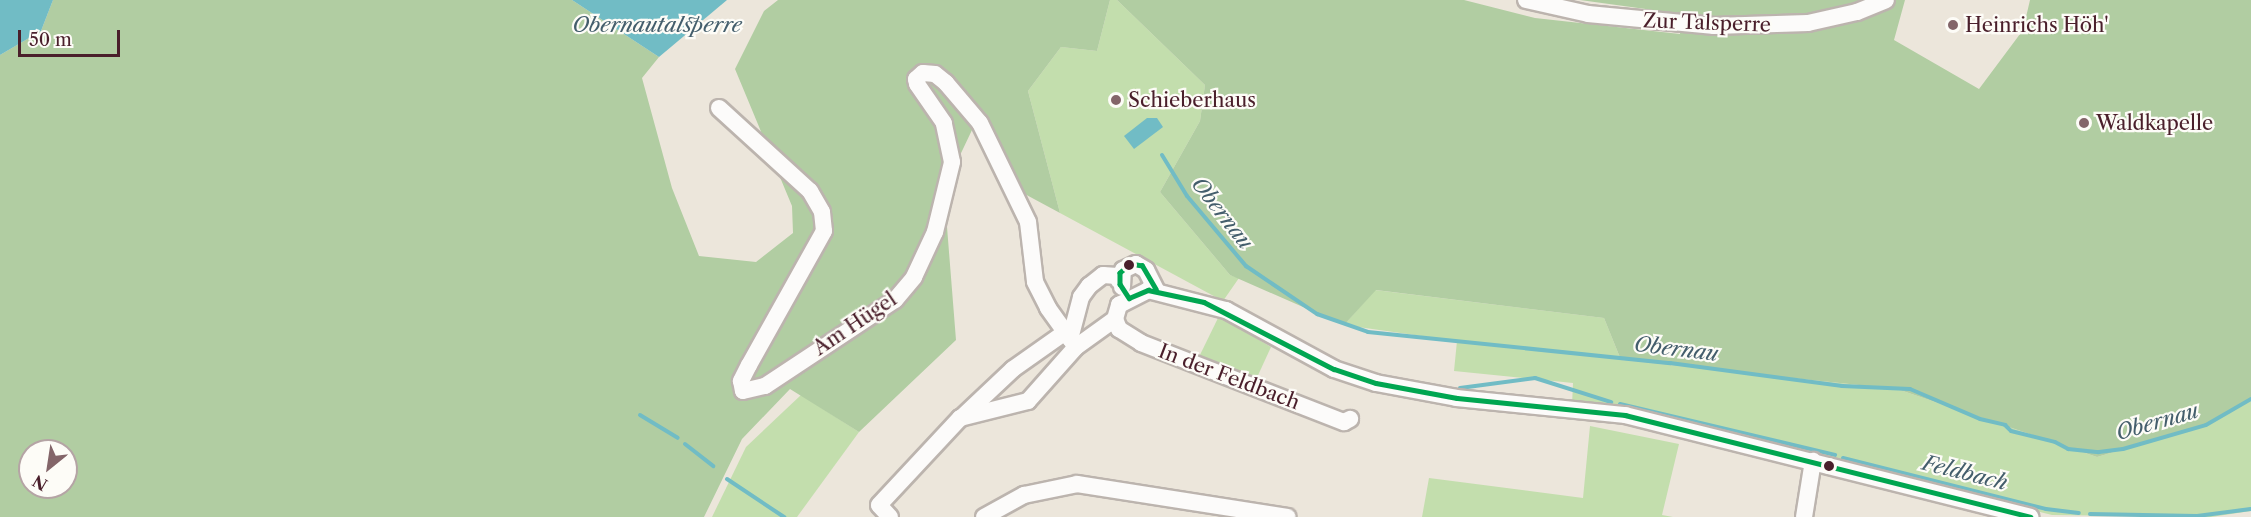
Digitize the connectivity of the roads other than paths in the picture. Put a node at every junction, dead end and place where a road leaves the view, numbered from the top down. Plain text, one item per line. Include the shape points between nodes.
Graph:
1 (1526, 0) edge
2 (1886, 0) edge
3 (719, 108) dead end
4 (1119, 281) junction
5 (1156, 290) junction
6 (1129, 298) junction
7 (1115, 319) junction
8 (1070, 339) junction
9 (960, 418) junction
10 (1350, 419) dead end
11 (1813, 461) junction
12 (884, 511) edge
13 (984, 517) edge
14 (1287, 517) edge
15 (1804, 517) edge
16 (2030, 517) edge

1 - 2 street, Zur Talsperre via 1588,14 1714,26 1832,20
3 - 8 street, Am Hügel via 810,191 822,212 824,231 749,365 741,381 743,391 765,386 895,300 914,276 935,232 952,162 944,123 917,84 916,79 924,73 935,74 946,83 980,123 1028,222 1035,282
4 - 5 street via 1123,270 1136,264 1146,270
4 - 6 street
4 - 8 street via 1117,276 1103,275 1089,286 1081,297
5 - 6 street via 1142,291
5 - 11 street via 1226,310 1334,369 1376,383 1457,398 1625,415
6 - 7 street via 1119,305
7 - 8 street
7 - 10 street, In der Feldbach via 1119,329 1141,343 1344,422
8 - 9 street via 1012,369
8 - 9 street via 1028,401
9 - 12 street
11 - 15 street
11 - 16 street
13 - 14 street via 1024,495 1077,484

